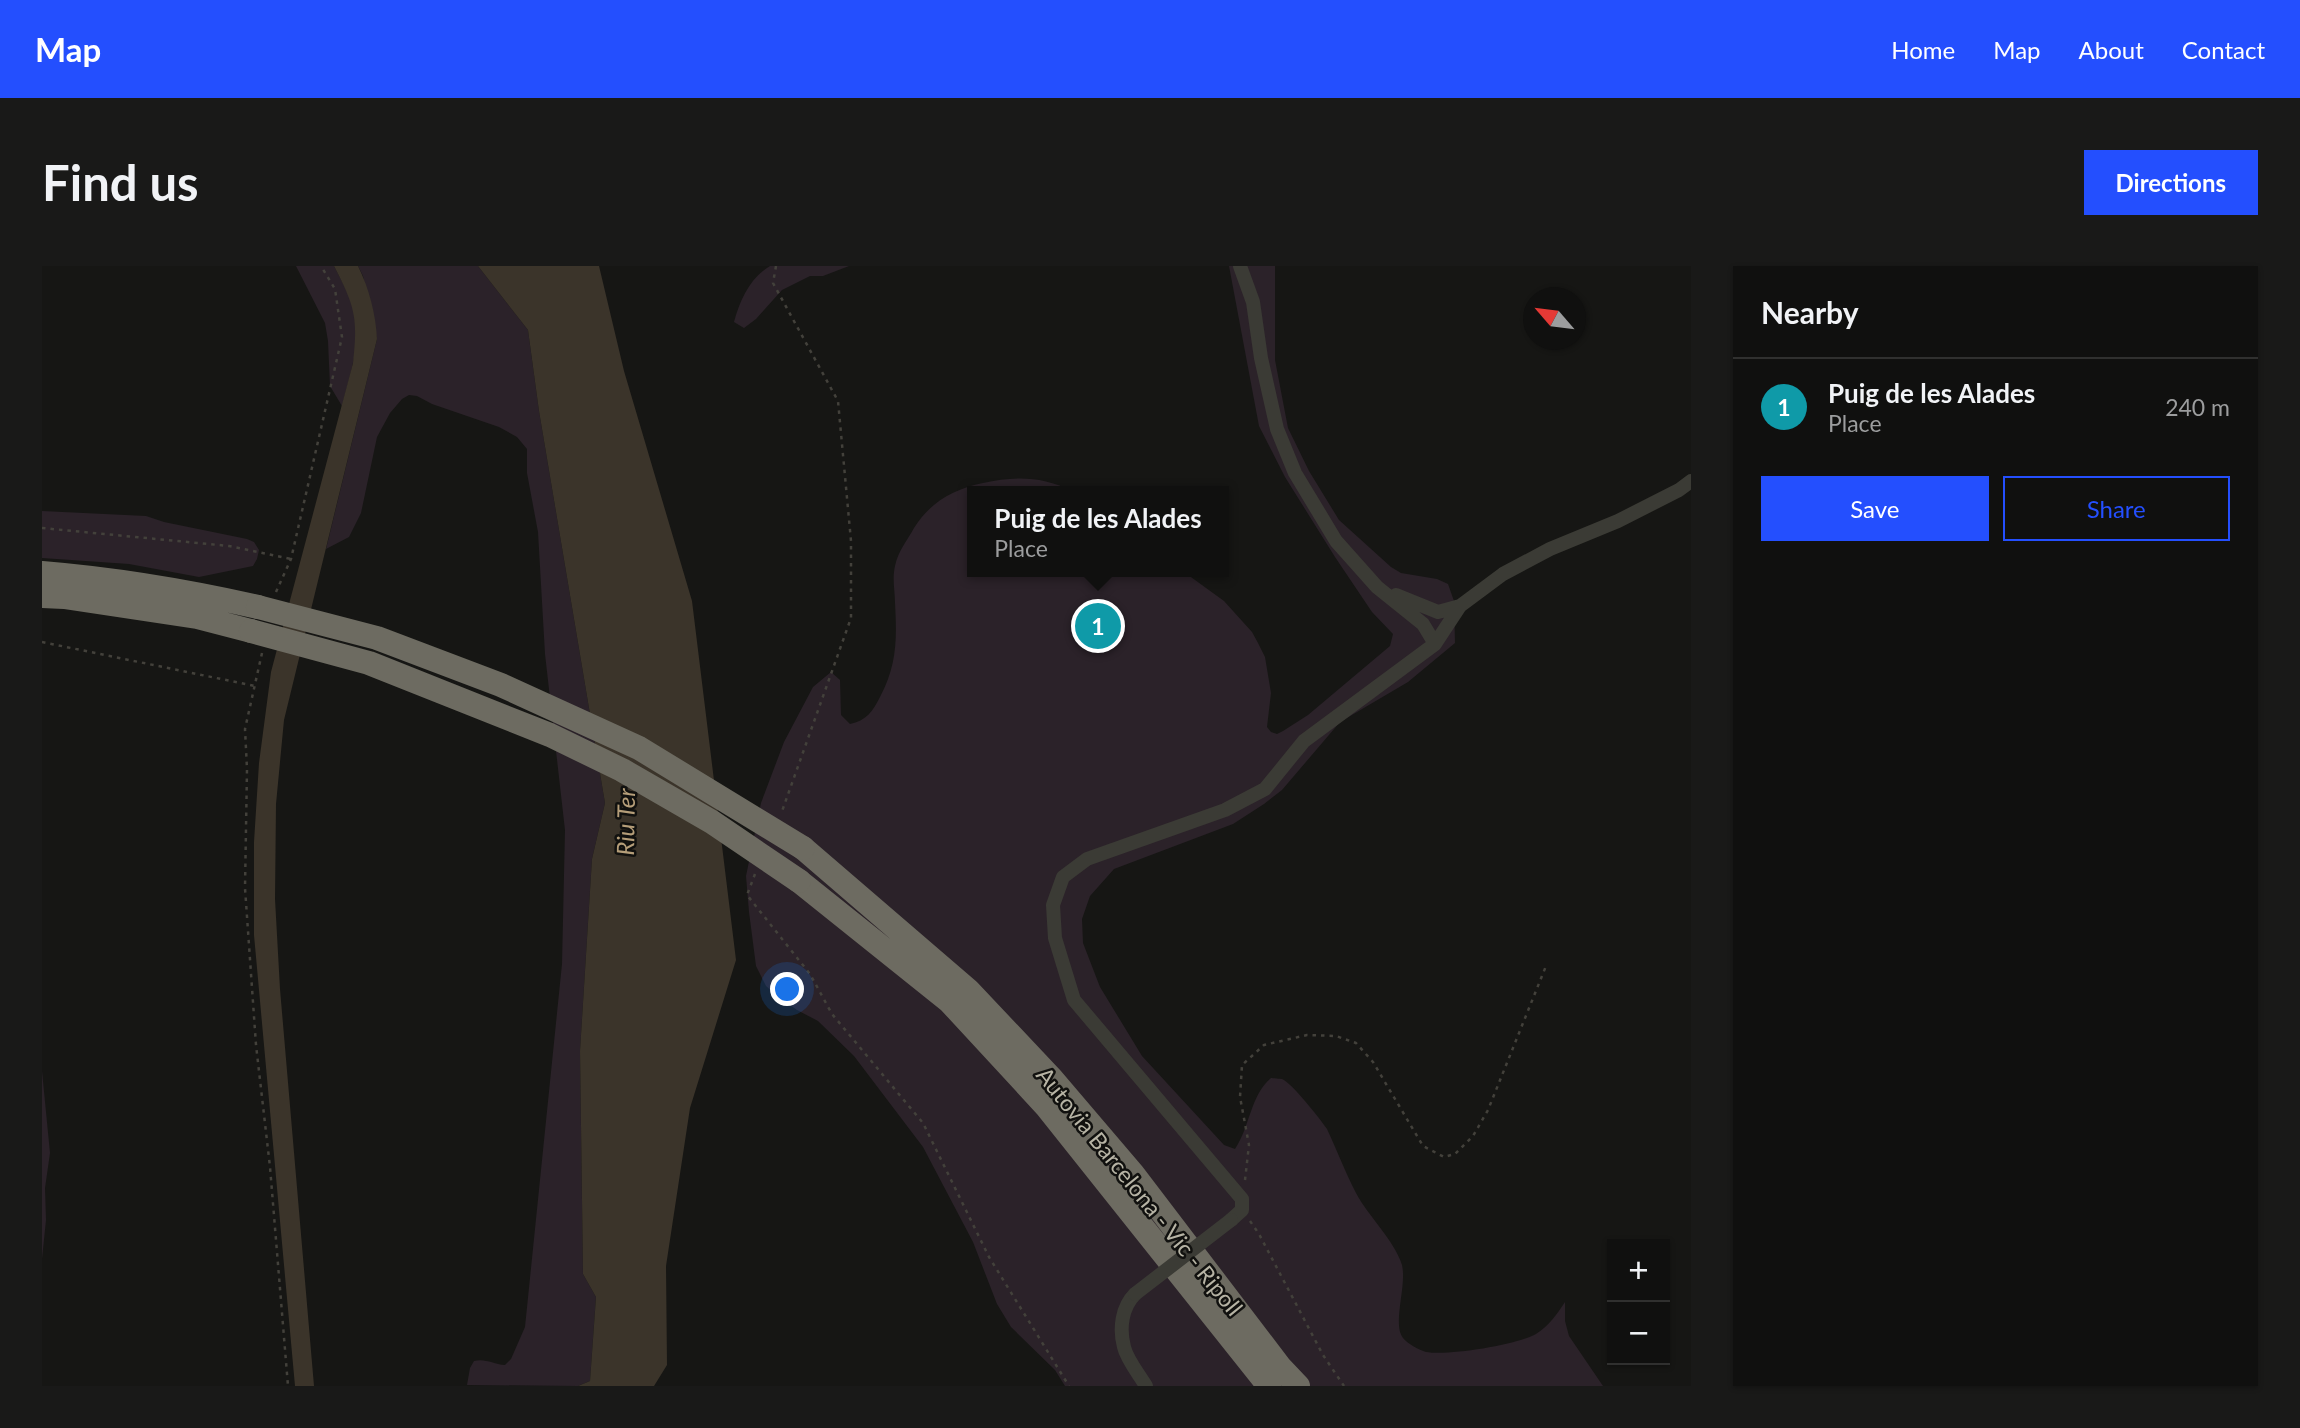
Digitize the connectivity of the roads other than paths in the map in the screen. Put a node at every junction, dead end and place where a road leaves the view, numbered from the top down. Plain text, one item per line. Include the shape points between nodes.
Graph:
1 (1240, 266) edge
2 (1691, 481) edge
3 (42, 573) edge
4 (1377, 587) junction
5 (42, 596) edge
6 (1460, 606) junction
7 (1435, 644) junction
8 (1146, 1386) edge
9 (1269, 1386) edge
10 (1298, 1386) edge

1 - 4 street via 1253,302 1277,429 1295,473 1336,541
2 - 6 street via 1618,521 1538,555
3 - 10 highway, Autovia Barcelona - Vic - Ripoll, bridge via 267,600 377,638 501,685 639,748 803,848 968,990 1052,1079 1133,1174
4 - 6 street via 1438,612
4 - 7 street via 1423,624
5 - 9 highway, Autovia Barcelona - Vic - Ripoll, bridge via 197,617 258,638 369,663 550,735 712,822 799,881 950,1002 1046,1106
6 - 7 street
7 - 8 street, bridge via 1304,741 1265,789 1225,810 1087,859 1063,877 1053,905 1055,938 1074,1000 1238,1210 1125,1305 1124,1348

